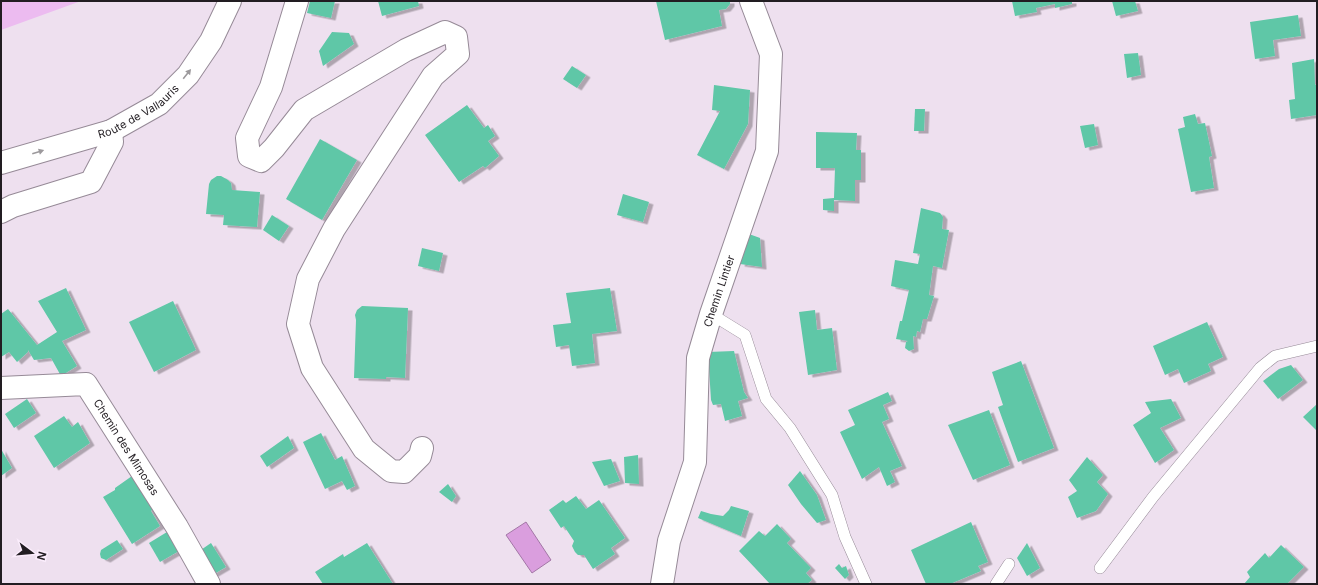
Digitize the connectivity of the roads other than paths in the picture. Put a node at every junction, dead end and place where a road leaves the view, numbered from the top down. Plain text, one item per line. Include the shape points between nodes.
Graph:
1 (230, 1) edge
2 (297, 1) edge
3 (751, 1) edge
4 (111, 131) junction
5 (1, 164) edge
6 (1, 212) edge
7 (711, 314) junction
8 (1317, 346) edge
9 (1, 388) edge
10 (422, 448) dead end
11 (1009, 564) dead end
12 (1100, 568) dead end
13 (209, 584) edge
14 (662, 584) edge
15 (866, 584) edge
16 (996, 584) edge

4 -> 1 street, Route de Vallauris via 159,104 188,75 211,41
2 - 10 street via 271,87 247,138 249,156 261,161 304,110 406,50 445,32 456,37 458,54 433,76 334,229 308,279 298,324 312,368 364,449 391,471 404,472 420,456
3 - 7 street, Chemin Lintier via 771,54 767,151
5 -> 4 street, Route de Vallauris
4 - 6 street via 112,142 91,182
7 - 14 street, Chemin Lintier via 698,358 695,462 669,541
7 - 15 lane via 745,335 766,399 790,428 832,495 845,537
8 - 12 lane via 1276,356 1260,368 1153,497
9 - 13 street, Chemin des Mimosas via 86,384
11 - 16 lane

